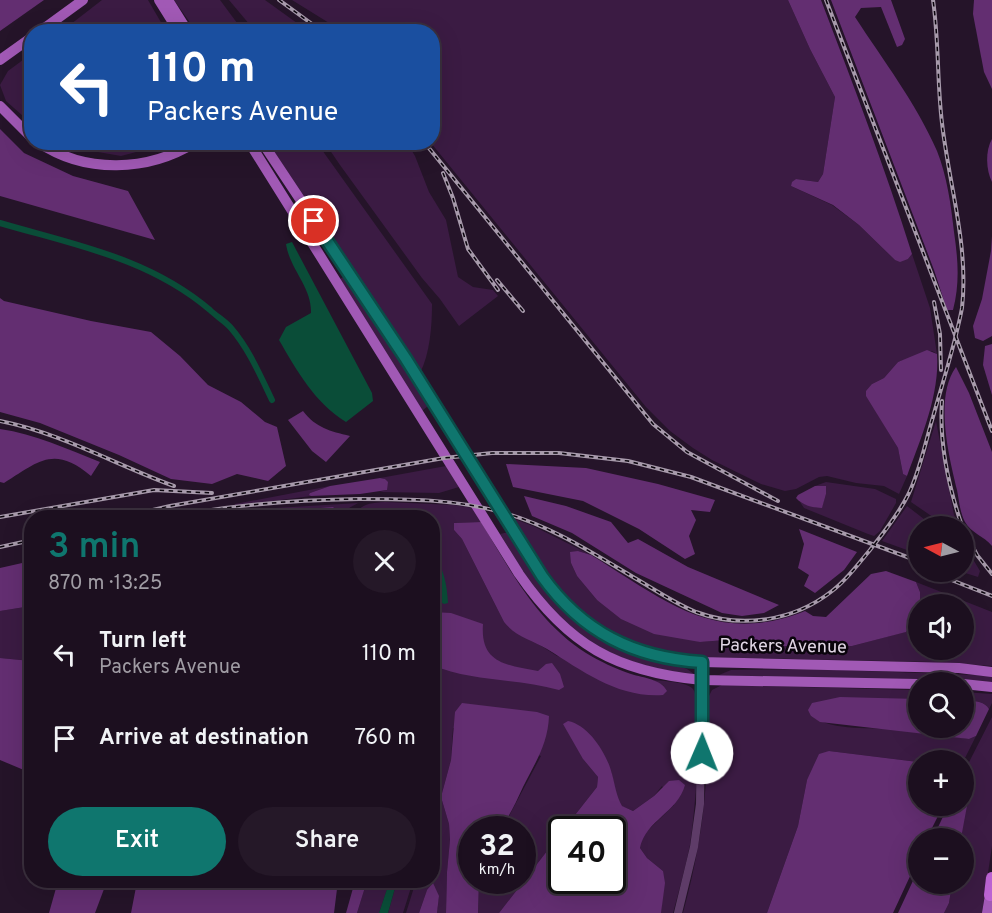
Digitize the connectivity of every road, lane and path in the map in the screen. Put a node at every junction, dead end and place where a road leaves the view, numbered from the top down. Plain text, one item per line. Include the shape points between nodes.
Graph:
1 (83, 0) edge
2 (159, 0) edge
3 (168, 0) edge
4 (50, 24) edge
5 (174, 24) edge
6 (183, 24) edge
7 (24, 43) edge
8 (0, 60) edge
9 (0, 106) edge
10 (24, 130) edge
11 (54, 150) edge
12 (181, 150) edge
13 (254, 150) edge
14 (267, 150) edge
15 (702, 662) junction
16 (992, 672) edge
17 (702, 680) junction
18 (908, 684) edge
19 (974, 685) edge
20 (992, 687) edge
21 (991, 885) edge
22 (678, 913) edge
23 (987, 913) edge

1 - 4 main road
2 - 5 main road
3 - 6 main road
7 - 8 main road
9 - 10 main road
11 - 12 main road via 71,158 116,166 151,162
13 - 17 main road, Packers Avenue via 535,597 562,626 604,655 667,677
14 - 15 main road, Packers Avenue via 556,596 591,626 638,651
15 - 16 main road, Packers Avenue
15 - 17 street
17 - 18 main road, Packers Avenue
17 - 22 street via 700,804
19 - 20 main road
21 - 23 main road

